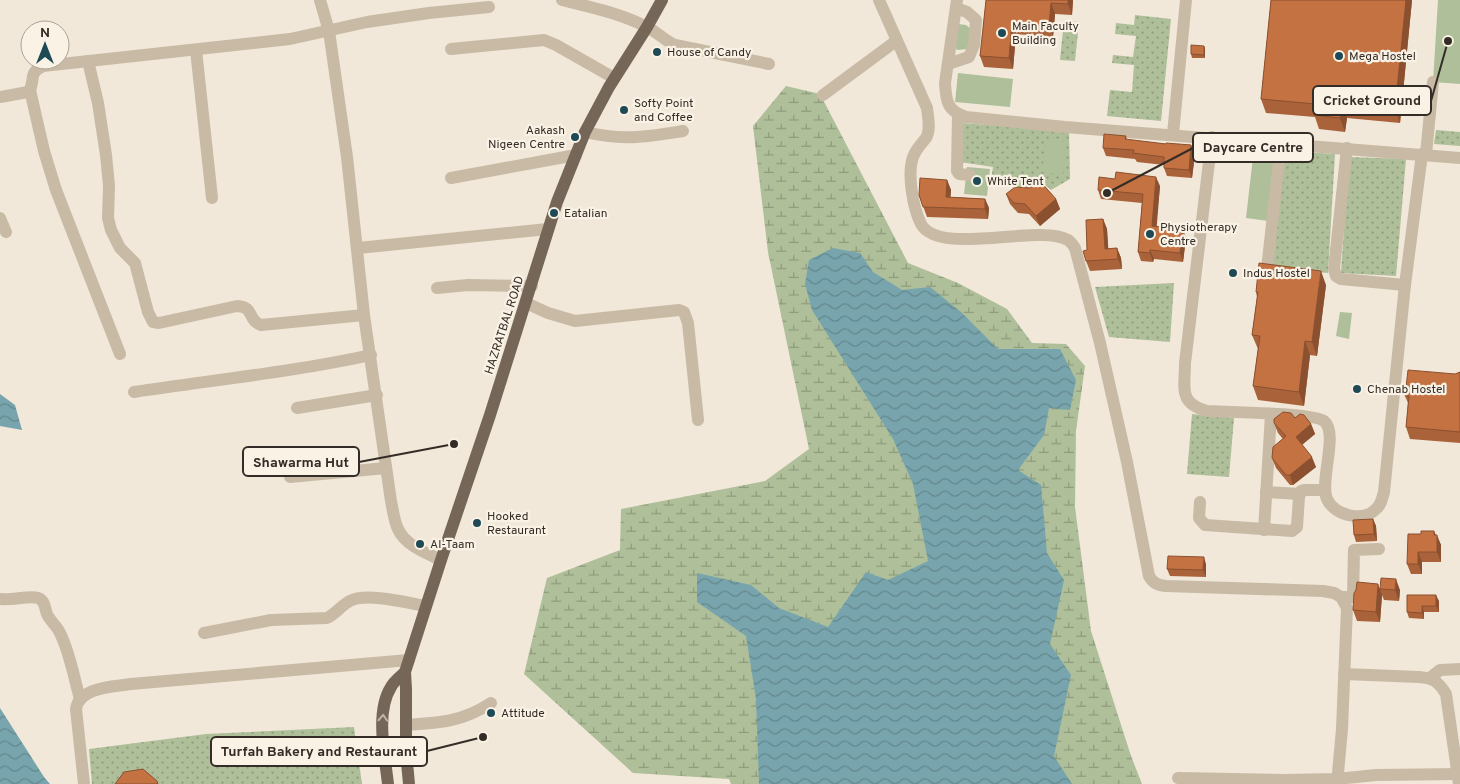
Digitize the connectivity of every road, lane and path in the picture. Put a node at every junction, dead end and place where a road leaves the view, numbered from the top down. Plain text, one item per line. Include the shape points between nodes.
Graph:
1 (320, 0) edge
2 (562, 0) edge
3 (662, 0) edge
4 (879, 0) edge
5 (1186, 0) edge
6 (956, 4) edge
7 (489, 7) dead end
8 (647, 27) junction
9 (329, 31) junction
10 (896, 41) junction
11 (451, 49) dead end
12 (196, 50) junction
13 (88, 61) junction
14 (769, 64) dead end
15 (948, 64) junction
16 (614, 78) junction
17 (1433, 82) dead end
18 (30, 90) junction
19 (823, 96) dead end
20 (0, 97) edge
21 (958, 114) junction
22 (585, 132) junction
23 (683, 132) dead end
24 (1173, 134) junction
25 (1212, 137) junction
26 (1281, 143) junction
27 (1347, 148) junction
28 (1424, 154) junction
29 (576, 155) junction
30 (1460, 158) edge
31 (970, 175) dead end
32 (451, 178) dead end
33 (212, 198) dead end
34 (0, 218) edge
35 (548, 229) junction
36 (6, 232) dead end
37 (358, 248) junction
38 (1267, 269) edge
39 (1405, 285) junction
40 (532, 286) junction
41 (437, 288) dead end
42 (526, 303) junction
43 (364, 315) junction
44 (120, 354) dead end
45 (371, 355) junction
46 (134, 392) dead end
47 (377, 395) junction
48 (297, 408) dead end
49 (1271, 414) junction
50 (698, 420) dead end
51 (386, 468) junction
52 (290, 477) dead end
53 (1325, 490) junction
54 (1266, 492) junction
55 (1300, 494) junction
56 (1200, 502) dead end
57 (1264, 530) junction
58 (1379, 550) dead end
59 (441, 560) junction
60 (1342, 597) junction
61 (0, 599) edge
62 (426, 606) junction
63 (204, 633) dead end
64 (407, 666) junction
65 (1460, 668) edge
66 (1344, 674) junction
67 (1430, 678) junction
68 (80, 699) junction
69 (491, 703) dead end
70 (406, 725) junction
71 (1178, 778) dead end
72 (1459, 778) edge
73 (1337, 781) edge
74 (1286, 782) edge
75 (84, 784) edge
76 (388, 784) edge
77 (409, 784) edge

1 - 9 street
2 - 8 street
3 - 8 main road, HAZRATBAL ROAD
4 - 10 street
5 - 24 street
6 - 15 street
6 - 15 street via 976,20 974,45 969,57
7 - 9 street via 367,22
8 - 14 street via 675,45
8 - 16 main road, HAZRATBAL ROAD
9 - 12 street
9 - 37 street
10 - 19 street
10 - 60 street via 927,108 927,136 912,159 910,175 912,194 922,225 928,232 940,236 999,238 1055,236 1067,239 1075,248 1100,343 1152,581 1166,586 1324,591
11 - 16 street via 544,40
12 - 13 street
12 - 33 street
13 - 18 street via 43,66 33,74
13 - 43 street via 106,155 108,218 120,248 135,263 153,322 237,306 246,308 253,320 261,325
15 - 21 street via 946,96 949,107
16 - 22 main road, HAZRATBAL ROAD
17 - 28 street
18 - 20 street
18 - 44 street via 56,190
21 - 24 street via 1055,126
21 - 31 street via 956,171
22 - 23 street via 615,138
22 - 29 main road, HAZRATBAL ROAD
24 - 25 street
25 - 26 street
25 - 49 street via 1185,363 1186,396 1196,408 1207,411
26 - 27 street
26 - 38 street
27 - 28 street
27 - 39 street via 1334,269 1336,276
28 - 30 street
28 - 39 street
29 - 32 street
29 - 35 main road, HAZRATBAL ROAD
34 - 36 street
35 - 37 street
35 - 40 main road, HAZRATBAL ROAD
37 - 43 street
39 - 53 street via 1401,372 1381,503 1375,511 1354,516 1339,512 1329,504
40 - 41 street
40 - 42 main road, HAZRATBAL ROAD
42 - 50 street via 575,320 684,312 688,323
42 - 59 main road, HAZRATBAL ROAD
43 - 45 street
45 - 46 street via 319,366
45 - 47 street
47 - 48 street
47 - 51 street
49 - 53 street via 1305,415 1326,422 1329,449
49 - 54 street
51 - 52 street
51 - 59 street via 398,531 412,544
53 - 55 street via 1304,490
54 - 55 street
54 - 57 street
55 - 57 street via 1295,530
56 - 57 street via 1200,518 1205,525
58 - 60 street via 1354,550 1353,597
59 - 62 main road, HAZRATBAL ROAD
60 - 66 street via 1346,608
61 - 68 street via 33,597 42,600 65,645
62 - 63 street via 360,598 345,604 327,618 271,620
62 - 64 main road, HAZRATBAL ROAD
64 - 68 street via 130,684 87,694
64 - 70 main road, HAZRATBAL ROAD
76 -> 64 main road, HAZRATBAL ROAD via 382,712 391,687
65 - 67 street via 1440,670
66 - 67 street
66 - 73 street
67 - 72 street via 1438,682 1446,694
68 - 75 street via 76,709
69 - 70 street via 476,713 457,719
70 - 77 main road, HAZRATBAL ROAD
71 - 74 street
72 - 73 street via 1376,775
73 - 74 street

